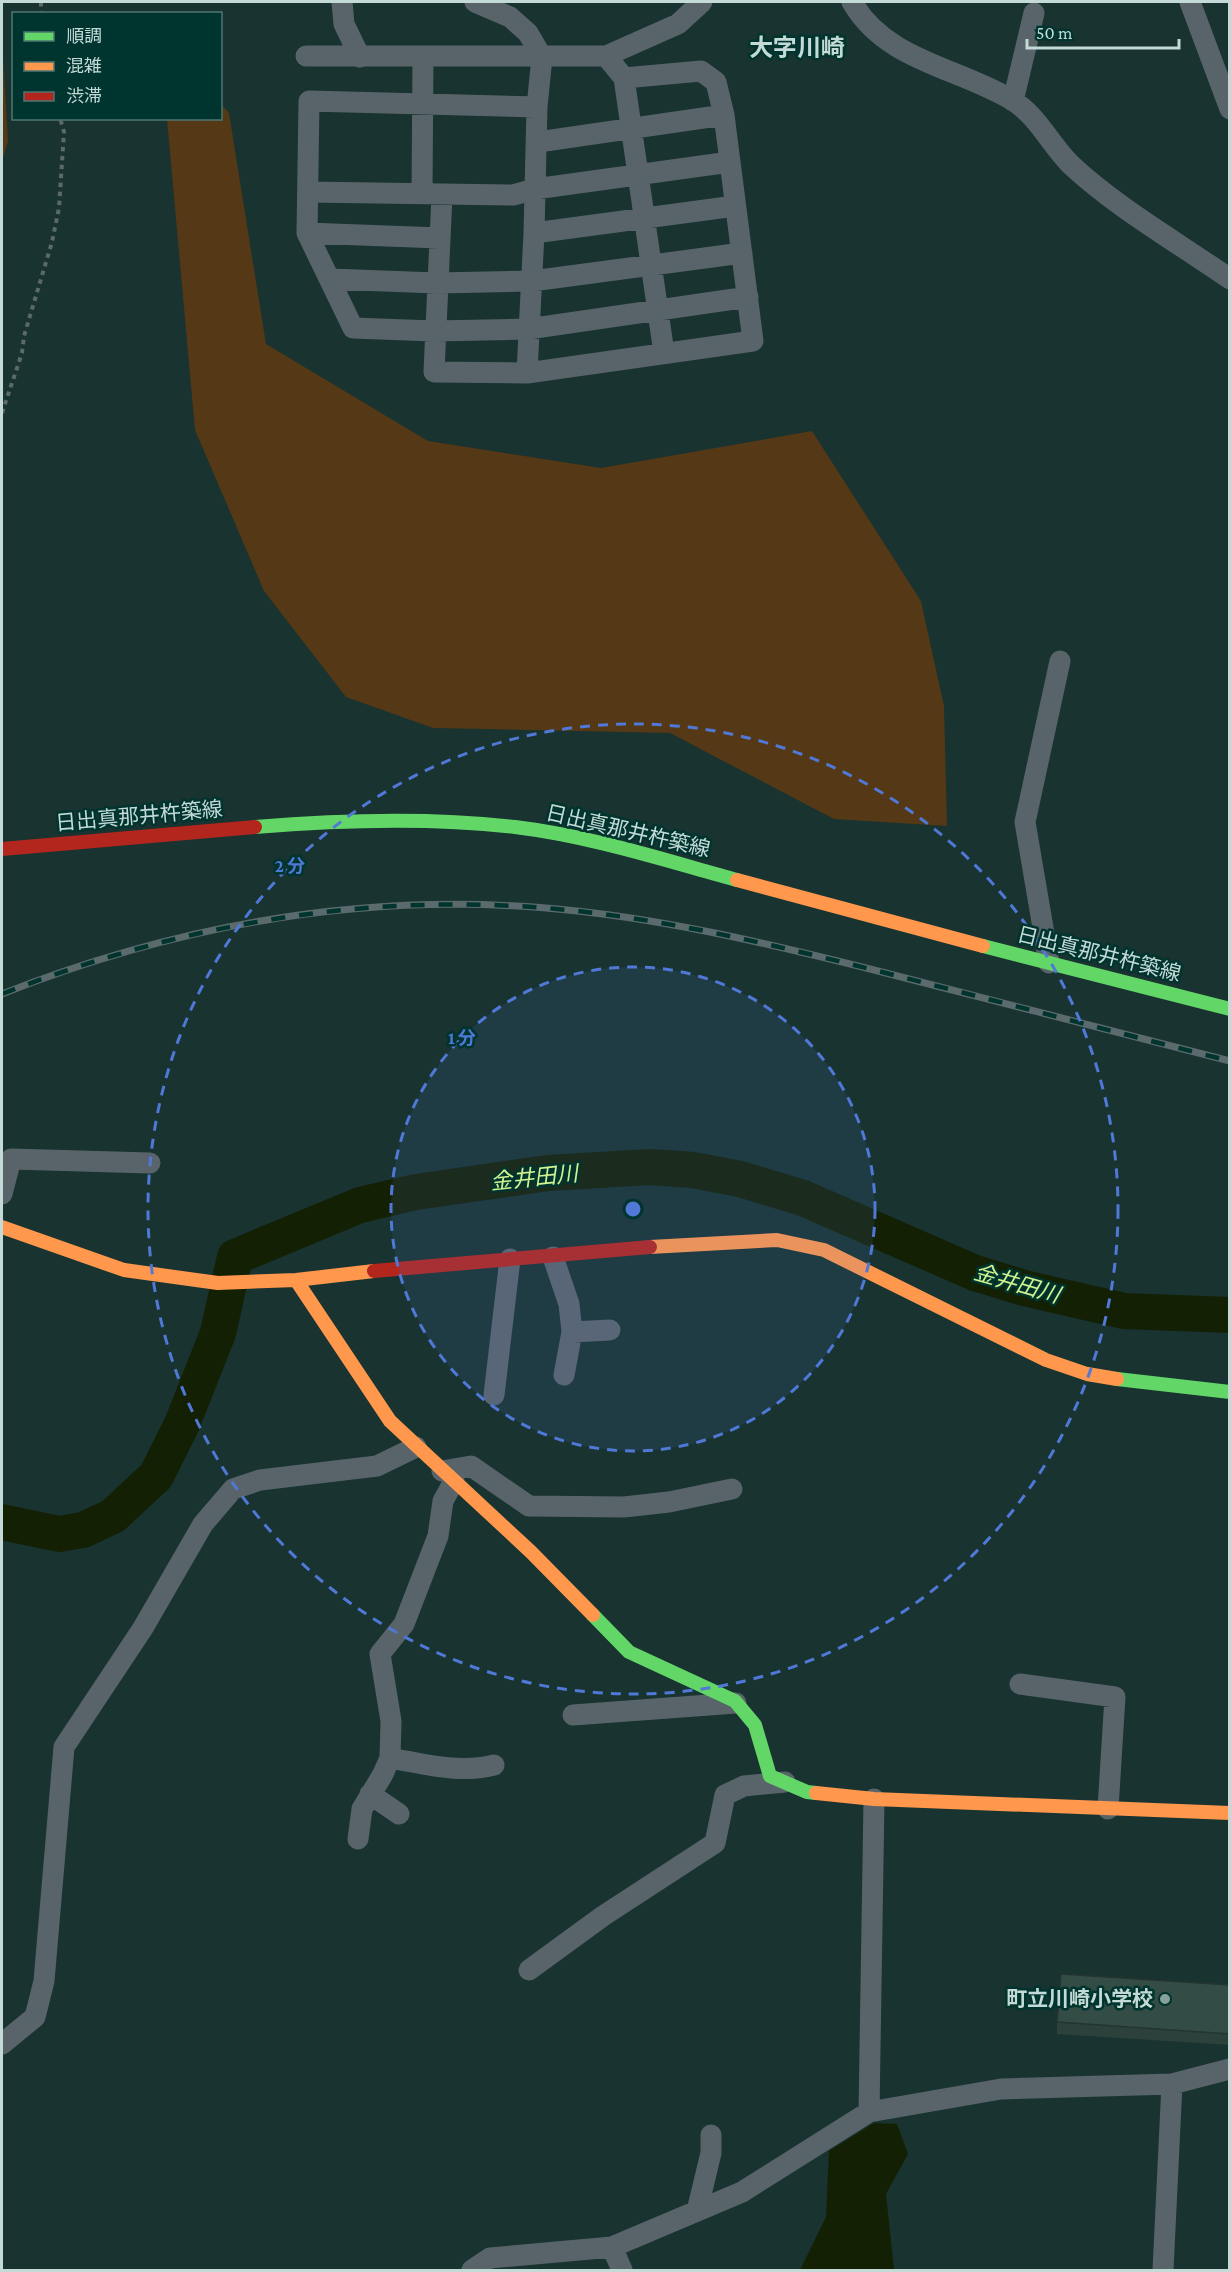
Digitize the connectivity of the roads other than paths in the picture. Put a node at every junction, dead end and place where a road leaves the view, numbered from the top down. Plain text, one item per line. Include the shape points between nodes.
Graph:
1 (342, 2) edge
2 (475, 2) edge
3 (702, 2) edge
4 (852, 2) edge
5 (1190, 2) edge
6 (1034, 13) dead end
7 (306, 56) dead end
8 (606, 56) junction
9 (360, 57) junction
10 (542, 57) junction
11 (423, 58) junction
12 (624, 78) junction
13 (1013, 101) junction
14 (423, 102) junction
15 (537, 107) junction
16 (1230, 109) edge
17 (724, 116) junction
18 (632, 129) junction
19 (538, 142) junction
20 (730, 162) junction
21 (640, 175) junction
22 (535, 189) junction
23 (308, 192) junction
24 (432, 194) junction
25 (735, 206) junction
26 (646, 220) junction
27 (308, 233) junction
28 (534, 233) junction
29 (440, 238) junction
30 (742, 253) junction
31 (652, 265) junction
32 (330, 279) junction
33 (1230, 279) edge
34 (532, 281) junction
35 (437, 283) junction
36 (748, 297) junction
37 (658, 309) junction
38 (528, 329) junction
39 (434, 331) junction
40 (664, 353) junction
41 (527, 373) junction
42 (1060, 661) dead end
43 (2, 849) edge
44 (1049, 963) junction
45 (1230, 1009) edge
46 (150, 1163) dead end
47 (2, 1194) edge
48 (3, 1223) edge
49 (553, 1257) junction
50 (510, 1259) junction
51 (296, 1280) junction
52 (610, 1330) dead end
53 (572, 1332) junction
54 (564, 1375) dead end
55 (1230, 1392) edge
56 (494, 1395) dead end
57 (416, 1446) junction
58 (448, 1476) junction
59 (732, 1489) dead end
60 (1020, 1684) dead end
61 (737, 1703) junction
62 (573, 1715) dead end
63 (390, 1758) junction
64 (494, 1765) dead end
65 (785, 1782) junction
66 (370, 1794) junction
67 (874, 1799) junction
68 (1108, 1809) junction
69 (1230, 1813) edge
70 (399, 1814) dead end
71 (358, 1839) dead end
72 (529, 1970) dead end
73 (2, 2044) edge
74 (1230, 2069) edge
75 (1172, 2084) junction
76 (869, 2112) junction
77 (711, 2135) dead end
78 (697, 2211) junction
79 (612, 2247) junction
80 (472, 2271) edge
81 (622, 2271) edge
82 (1164, 2271) edge

1 - 9 street via 344,24
2 - 10 street via 510,17 528,33
3 - 8 street via 678,24
4 - 13 street via 862,18 897,49
5 - 16 street
6 - 13 street
7 - 9 street
8 - 10 street
8 - 12 street
9 - 11 street
10 - 11 street
10 - 15 street
11 - 14 street
12 - 17 street via 701,71 716,82
12 - 18 street
13 - 33 street via 1039,125 1069,163
14 - 15 street
14 - 23 street via 309,100
14 - 24 street
15 - 19 street
17 - 18 street
17 - 20 street
18 - 19 street
18 - 21 street
19 - 22 street
20 - 21 street
20 - 25 street
21 - 22 street
21 - 26 street
22 - 24 street via 513,195
22 - 28 street
23 - 24 street
23 - 27 street
24 - 29 street
25 - 26 street
25 - 30 street
26 - 28 street
26 - 31 street
27 - 29 street
27 - 32 street
28 - 34 street
29 - 35 street
30 - 31 street
30 - 36 street
31 - 34 street
31 - 37 street
32 - 35 street
32 - 39 street via 353,328
34 - 35 street
34 - 38 street
35 - 39 street
36 - 37 street
36 - 40 street via 753,341
37 - 38 street
37 - 40 street
38 - 39 street
38 - 41 street
39 - 41 street via 434,372
40 - 41 street
42 - 44 street via 1025,822
43 - 44 street, 日出真那井杵築線 via 281,825 411,821 515,827 600,842 862,916
44 - 45 street, 日出真那井杵築線
46 - 47 street via 11,1159
48 - 51 street via 124,1270 218,1283
49 - 50 street
49 - 53 street
49 - 55 street via 675,1244 777,1240 824,1250 1046,1360 1087,1374
50 - 51 street
50 - 56 street
51 - 57 street via 390,1421
52 - 53 street
53 - 54 street
57 - 58 street
57 - 73 street via 377,1466 260,1480 233,1489 203,1524 144,1628 64,1747 44,1982 35,2017
58 - 59 street via 471,1466 529,1506 624,1507
58 - 61 street via 531,1552 629,1652
58 - 63 street via 438,1536 404,1624 380,1654 391,1721
60 - 68 street via 1115,1697
61 - 62 street
61 - 65 street via 756,1725 770,1776
63 - 64 street via 453,1770
63 - 66 street
65 - 67 street via 807,1792
65 - 72 street via 744,1786 725,1795 715,1843
66 - 70 street
66 - 71 street via 362,1809
67 - 68 street
67 - 76 street
68 - 69 street
74 - 75 street
75 - 76 street via 1001,2089
75 - 82 street
76 - 78 street via 742,2192
77 - 78 street via 711,2152
78 - 79 street
79 - 80 street via 490,2258
79 - 81 street

